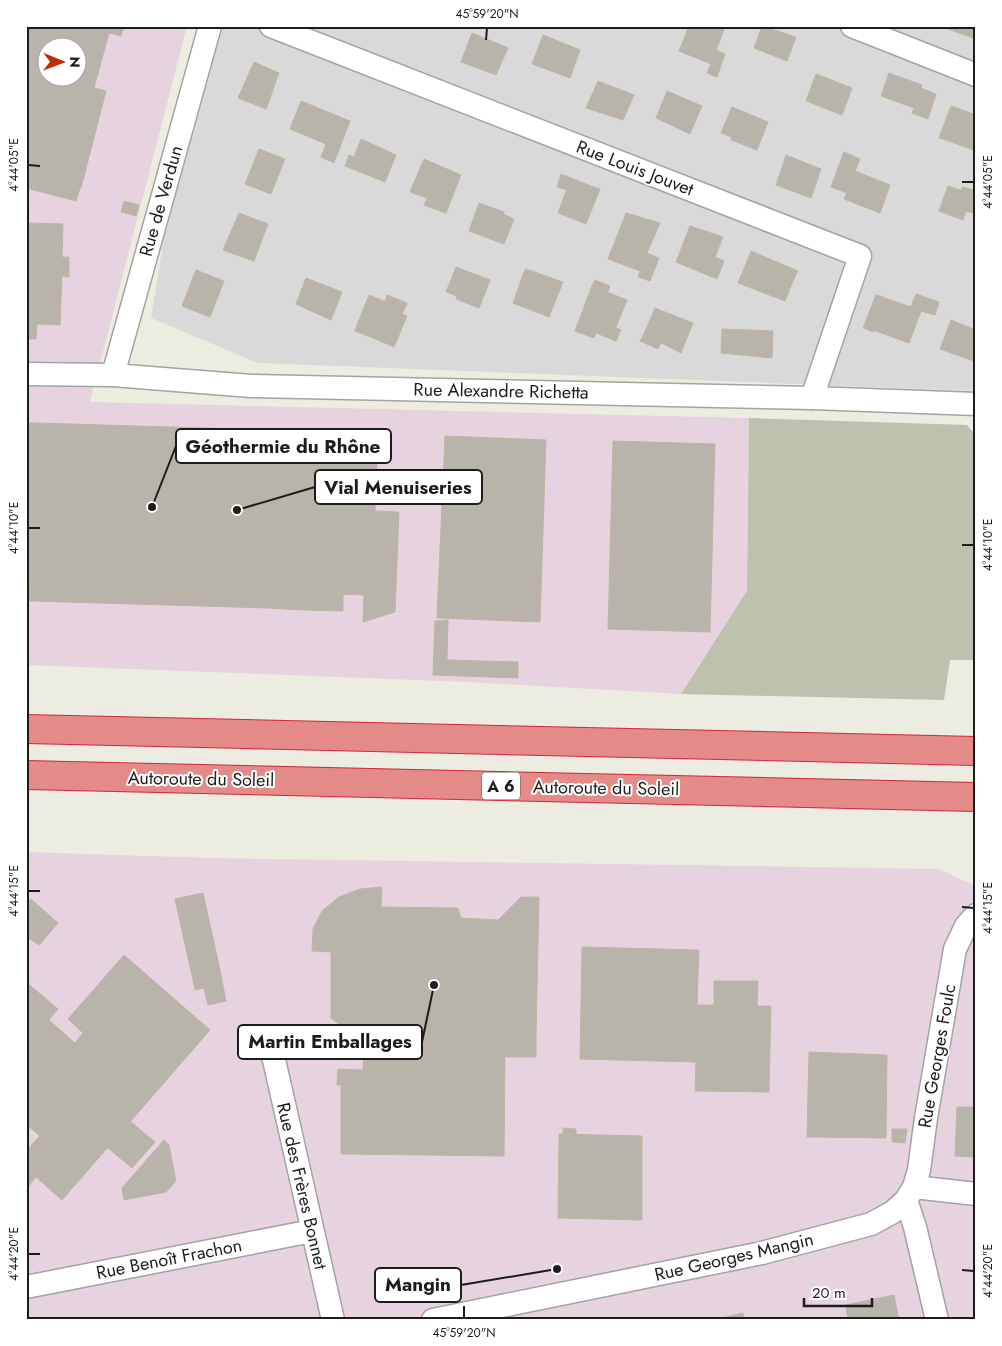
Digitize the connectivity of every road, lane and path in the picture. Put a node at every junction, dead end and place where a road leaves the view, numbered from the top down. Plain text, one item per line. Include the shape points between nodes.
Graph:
1 (210, 26) edge
2 (271, 26) edge
3 (852, 26) edge
4 (976, 75) edge
5 (26, 374) edge
6 (113, 375) junction
7 (812, 398) junction
8 (976, 404) edge
9 (26, 729) edge
10 (976, 751) edge
11 (26, 774) edge
12 (976, 797) edge
13 (976, 915) edge
14 (272, 1052) dead end
15 (910, 1194) junction
16 (976, 1194) edge
17 (312, 1231) junction
18 (26, 1287) edge
19 (333, 1320) edge
20 (433, 1320) edge
21 (937, 1320) edge

1 - 6 street, Rue de Verdun
2 - 7 street, Rue Louis Jouvet via 860,256
3 - 4 street
5 - 6 street, Rue Alexandre Richetta
6 - 7 street, Rue Alexandre Richetta via 251,386
7 - 8 street, Rue Alexandre Richetta
9 - 10 highway
11 - 12 highway, Autoroute du Soleil / A 6
13 - 15 street, Rue Georges Foulc via 966,926 955,949 919,1170
14 - 17 street, Rue des Frères Bonnet
15 - 16 street
15 - 20 street, Rue Georges Mangin via 892,1212 871,1224 762,1253
15 - 21 street
17 - 18 street, Rue Benoît Frachon
17 - 19 street, Rue des Frères Bonnet

